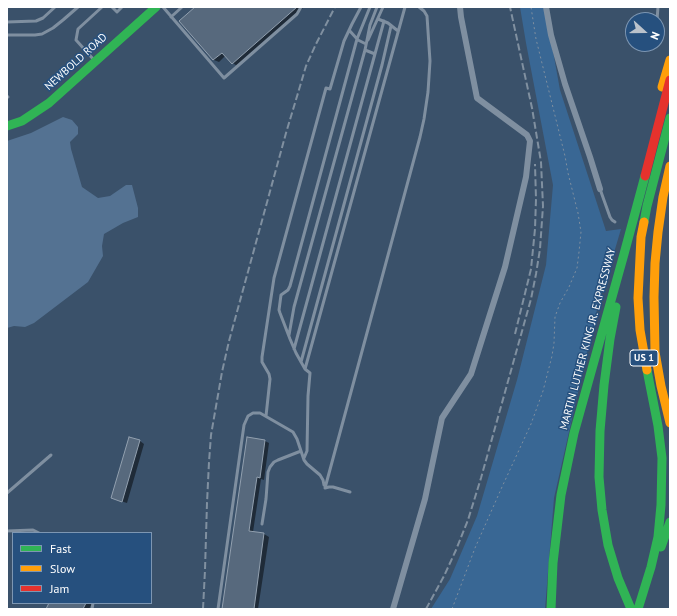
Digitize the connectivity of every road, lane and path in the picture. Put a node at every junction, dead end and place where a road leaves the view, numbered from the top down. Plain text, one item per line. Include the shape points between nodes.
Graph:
1 (55, 7) edge
2 (78, 7) edge
3 (102, 7) edge
4 (112, 7) edge
5 (122, 7) edge
6 (156, 7) edge
7 (163, 7) edge
8 (182, 7) edge
9 (301, 7) edge
10 (361, 7) edge
11 (370, 7) edge
12 (377, 7) edge
13 (383, 7) edge
14 (405, 7) edge
15 (419, 7) edge
16 (460, 7) edge
17 (531, 7) edge
18 (546, 7) edge
19 (171, 17) junction
20 (378, 19) junction
21 (384, 21) junction
22 (7, 22) edge
23 (391, 26) junction
24 (349, 30) junction
25 (398, 31) junction
26 (7, 35) edge
27 (357, 39) junction
28 (366, 44) junction
29 (365, 50) junction
30 (375, 54) junction
31 (670, 60) edge
32 (95, 61) junction
33 (670, 80) edge
34 (670, 118) edge
35 (7, 126) edge
36 (670, 166) edge
37 (600, 189) joint
38 (615, 222) dead end
39 (624, 254) junction
40 (269, 308) junction
41 (279, 310) junction
42 (655, 313) junction
43 (289, 337) junction
44 (294, 348) junction
45 (301, 362) junction
46 (305, 369) junction
47 (670, 401) edge
48 (579, 413) junction
49 (266, 416) junction
50 (670, 423) edge
51 (301, 451) junction
52 (51, 455) dead end
53 (304, 458) junction
54 (324, 488) junction
55 (350, 492) dead end
56 (7, 493) edge
57 (670, 522) edge
58 (262, 524) dead end
59 (7, 531) edge
60 (37, 532) edge
61 (642, 597) junction
62 (218, 609) edge
63 (393, 609) edge
64 (452, 609) edge
65 (551, 609) edge
66 (631, 609) edge
67 (638, 609) edge

1 - 22 lane via 36,21
2 - 26 lane via 42,34
3 - 32 lane via 78,29 76,40
4 - 5 lane via 117,12
6 - 32 main road, NEWBOLD ROAD
7 - 19 lane
8 - 19 lane
9 - 19 lane via 297,14 224,78
10 - 24 lane
11 - 27 lane
12 - 28 lane
13 - 20 lane
14 - 25 lane
15 - 54 lane via 427,16 430,61 424,119
16 - 63 street via 477,98 527,135 530,141 526,177 505,267 471,374 442,418 425,499
17 - 64 path via 536,39 578,213 581,232 577,268 555,317 552,356 534,418 475,548
18 - 37 street via 565,84
20 - 21 lane
20 - 28 lane
21 - 23 lane
21 - 30 lane
23 - 25 lane
23 - 45 lane
24 - 27 lane
24 - 40 lane via 330,89 326,88 277,268
25 - 46 lane
27 - 28 lane
27 - 41 lane via 290,286 281,295
28 - 29 lane
29 - 30 lane
29 - 43 lane via 294,307
30 - 44 lane
31 - 48 main road via 604,300
32 - 35 main road, NEWBOLD ROAD via 49,103 22,121
33 - 39 main road, MARTIN LUTHER KING JR. EXPRESSWAY
34 - 61 main road, US 1 via 647,206 639,267 638,298 642,345 662,458 658,537
36 - 42 main road via 656,247
37 - 38 lane via 610,217
39 - 48 main road, MARTIN LUTHER KING JR. EXPRESSWAY
39 - 66 main road via 606,368 599,453 605,528 612,562
40 - 41 lane
40 - 49 lane via 262,360 270,379
41 - 43 lane
42 - 47 main road
42 - 50 main road via 655,352
43 - 44 lane
44 - 45 lane
45 - 46 lane
46 - 53 lane via 310,372 307,451
48 - 65 main road, MARTIN LUTHER KING JR. EXPRESSWAY via 561,495
49 - 51 lane via 293,432
49 - 62 lane via 252,413 245,423
51 - 53 lane
51 - 58 lane via 276,461 270,467
52 - 56 lane
53 - 54 lane via 320,475
54 - 55 lane via 330,486
57 - 61 main road
59 - 60 lane
61 - 67 main road, US 1

